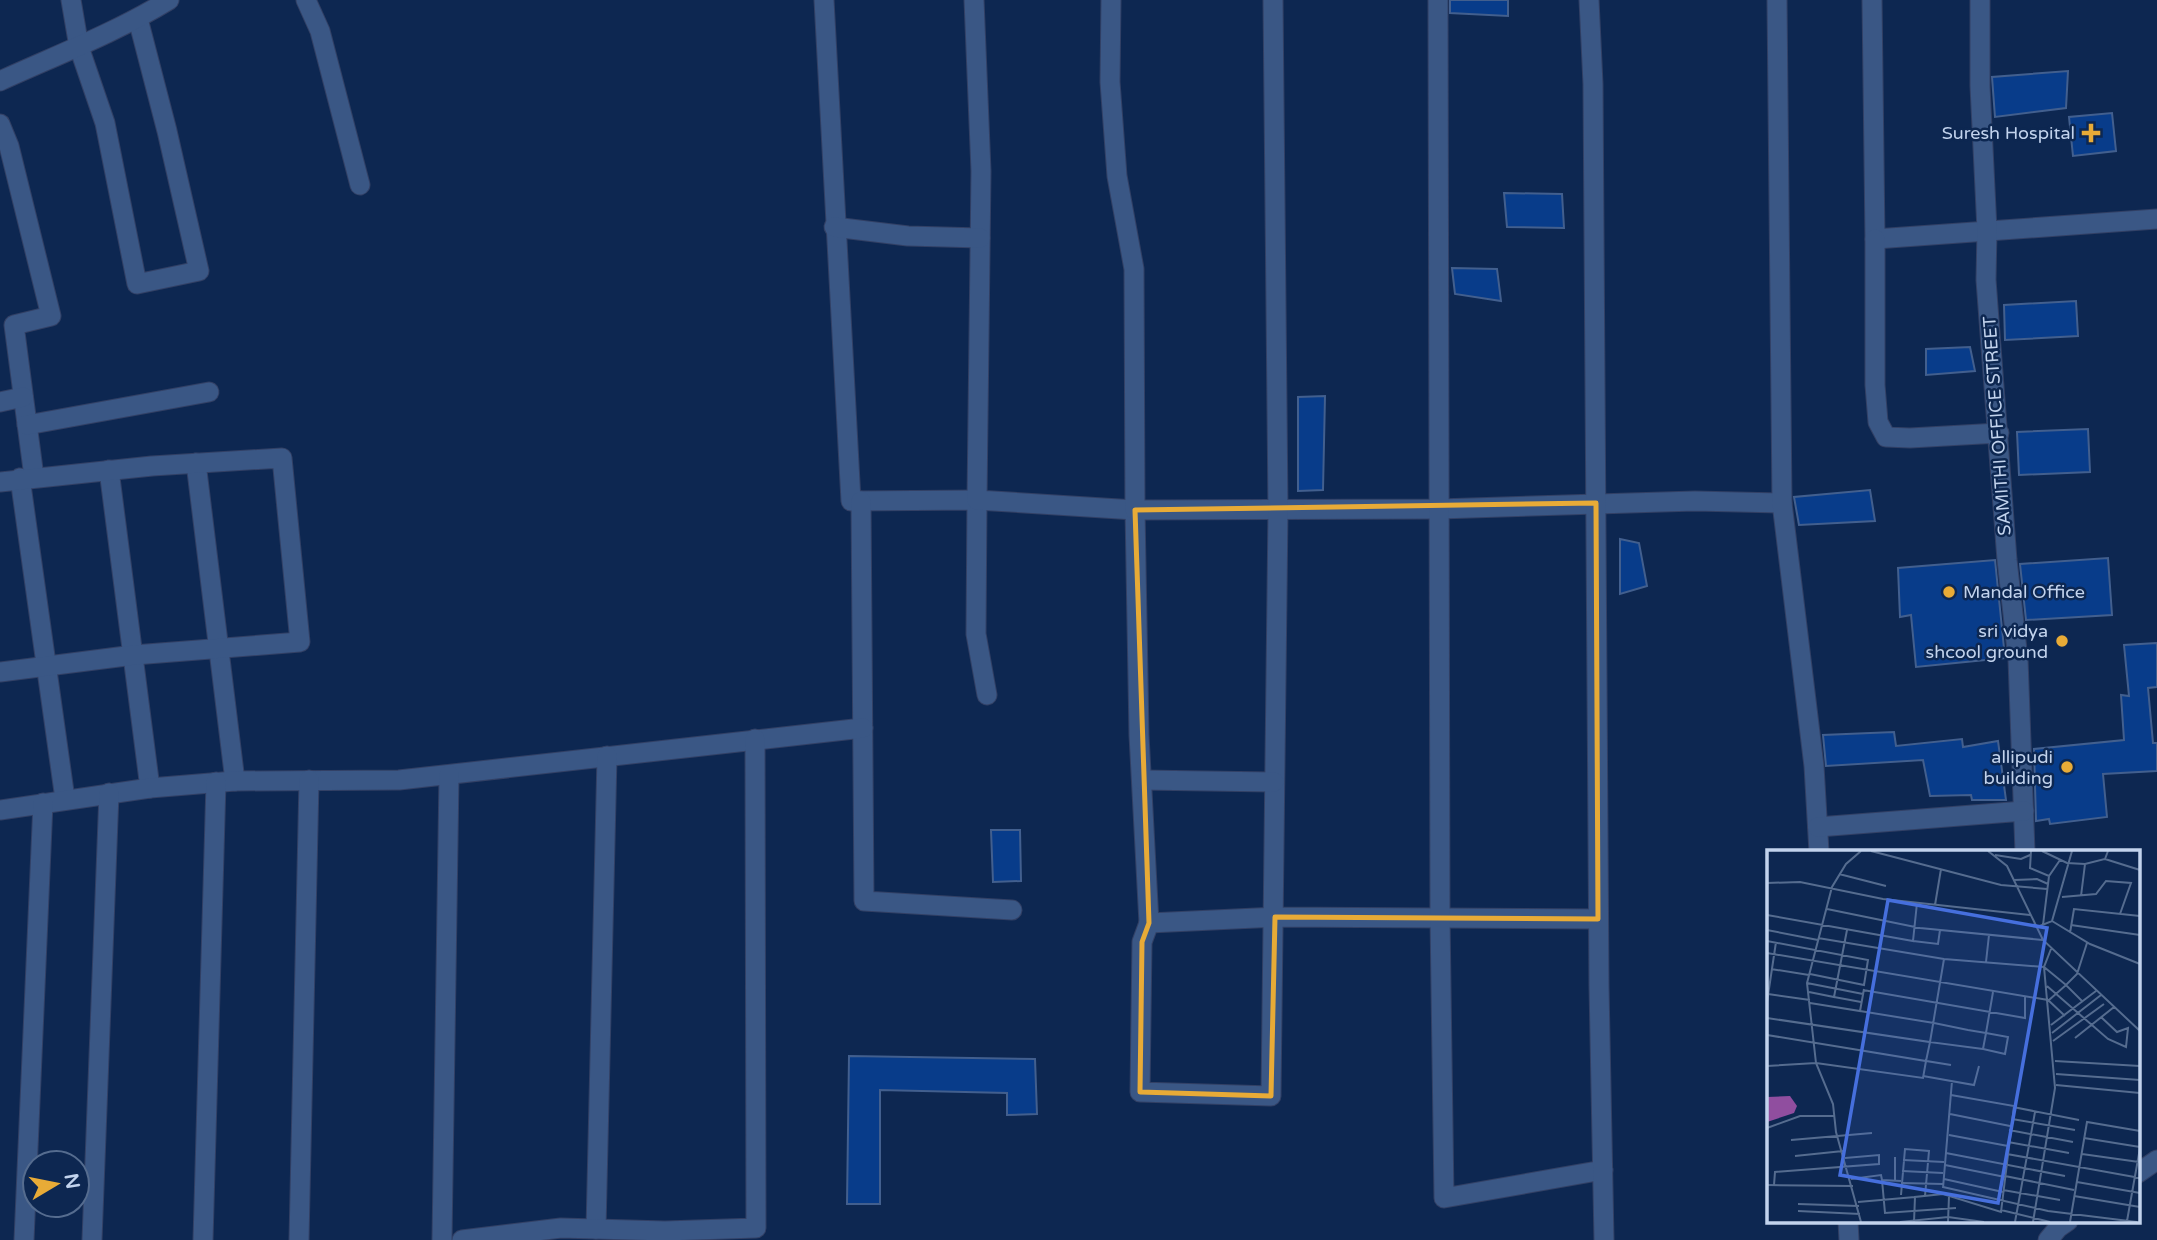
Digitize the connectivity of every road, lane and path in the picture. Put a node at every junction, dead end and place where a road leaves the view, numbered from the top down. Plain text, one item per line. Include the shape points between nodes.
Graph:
1 (71, 0) edge
2 (169, 0) edge
3 (306, 0) edge
4 (824, 0) edge
5 (974, 0) edge
6 (1111, 0) edge
7 (1273, 0) edge
8 (1438, 0) edge
9 (1589, 0) edge
10 (1777, 0) edge
11 (1872, 0) edge
12 (1980, 0) edge
13 (138, 19) junction
14 (79, 47) junction
15 (0, 81) edge
16 (0, 124) edge
17 (360, 185) dead end
18 (2157, 219) edge
19 (834, 227) junction
20 (1987, 229) junction
21 (980, 238) junction
22 (1875, 239) junction
23 (7, 327) edge
24 (209, 392) dead end
25 (23, 397) junction
26 (0, 402) edge
27 (27, 425) junction
28 (1999, 433) junction
29 (197, 463) junction
30 (109, 470) junction
31 (27, 478) junction
32 (0, 482) edge
33 (977, 500) junction
34 (861, 501) junction
35 (1596, 503) junction
36 (1782, 503) junction
37 (1439, 509) junction
38 (1135, 510) junction
39 (1278, 510) junction
40 (218, 648) junction
41 (134, 655) junction
42 (46, 667) junction
43 (0, 672) edge
44 (987, 695) dead end
45 (863, 728) junction
46 (755, 739) junction
47 (607, 756) junction
48 (449, 775) junction
49 (309, 780) junction
50 (1142, 780) junction
51 (225, 782) junction
52 (1274, 782) junction
53 (150, 788) junction
54 (109, 793) junction
55 (65, 799) junction
56 (43, 803) junction
57 (0, 810) edge
58 (2024, 811) junction
59 (1818, 827) junction
60 (1819, 850) edge
61 (2025, 850) edge
62 (1012, 910) dead end
63 (1275, 917) junction
64 (1440, 917) junction
65 (1598, 919) junction
66 (1149, 923) junction
67 (1603, 1170) junction
68 (1848, 1222) edge
69 (596, 1229) junction
70 (571, 1234) edge
71 (744, 1234) edge
72 (656, 1235) edge
73 (24, 1240) edge
74 (92, 1240) edge
75 (203, 1240) edge
76 (299, 1240) edge
77 (442, 1240) edge
78 (470, 1240) edge
79 (1604, 1240) edge
80 (1849, 1240) edge

1 - 14 street
2 - 13 street
3 - 17 street via 320,31
4 - 19 street
5 - 21 street
6 - 38 street via 1110,82 1116,163 1134,269
7 - 39 street
8 - 37 street
9 - 35 street
10 - 36 street
11 - 22 street
12 - 20 street, SAMITHI OFFICE STREET
13 - 14 street
13 - 14 street via 200,271 137,284 105,123
14 - 15 street
16 - 23 street via 51,316
18 - 20 street
19 - 21 street
19 - 34 street via 851,501
20 - 22 street
20 - 28 street, SAMITHI OFFICE STREET via 1986,280
21 - 33 street
22 - 28 street via 1875,385 1878,422 1886,437
23 - 25 street
24 - 27 street
25 - 26 street
25 - 27 street
27 - 31 street
28 - 58 street, SAMITHI OFFICE STREET via 2018,659
29 - 30 street
29 - 40 street
29 - 40 street via 282,458 300,642
30 - 31 street
30 - 41 street
31 - 32 street
31 - 42 street
33 - 34 street
33 - 38 street
33 - 44 street via 976,634
34 - 45 street
35 - 36 street
35 - 37 street
35 - 65 street
36 - 59 street
37 - 39 street
37 - 64 street
38 - 39 street
38 - 50 street
39 - 52 street
40 - 41 street
40 - 51 street
41 - 42 street
41 - 53 street
42 - 43 street
42 - 55 street
45 - 46 street
45 - 62 street via 864,901
46 - 47 street
46 - 71 street via 756,1228
47 - 48 street
47 - 69 street
48 - 49 street
48 - 77 street
49 - 51 street
49 - 76 street
50 - 52 street
50 - 66 street
51 - 53 street
51 - 75 street
52 - 63 street
53 - 54 street
54 - 55 street
54 - 74 street
55 - 56 street
56 - 57 street
56 - 73 street
58 - 59 street
58 - 61 street, SAMITHI OFFICE STREET
59 - 60 street
63 - 64 street
63 - 66 street
63 - 66 street via 1272,1096 1140,1092 1142,942
64 - 65 street
64 - 67 street via 1444,1198
65 - 67 street
67 - 79 street
68 - 80 street
69 - 70 street
69 - 72 street
70 - 78 street
71 - 72 street

